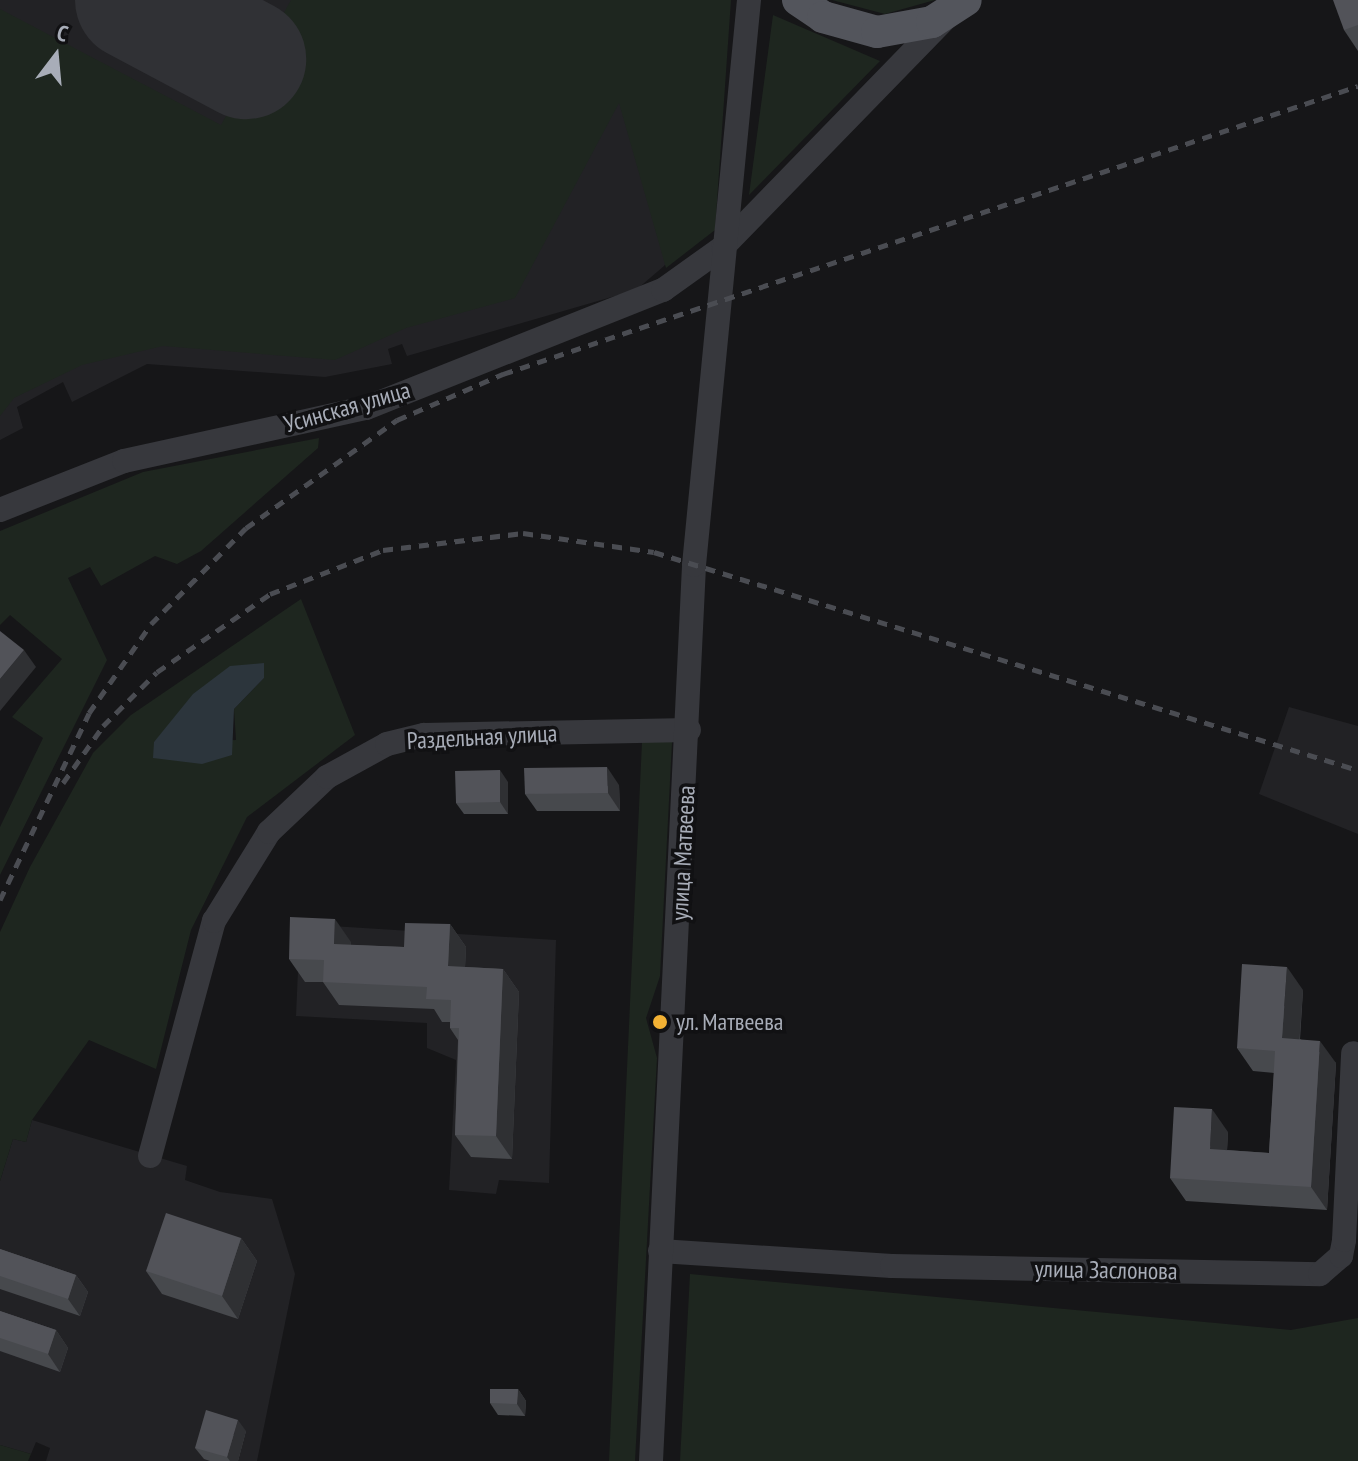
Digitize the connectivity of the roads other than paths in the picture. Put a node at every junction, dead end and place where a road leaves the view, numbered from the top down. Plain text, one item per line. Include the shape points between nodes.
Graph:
1 (749, 0) edge
2 (798, 0) edge
3 (960, 5) edge
4 (723, 247) junction
5 (0, 510) edge
6 (689, 730) junction
7 (1353, 1053) dead end
8 (150, 1156) dead end
9 (660, 1251) junction
10 (651, 1461) edge

1 - 4 street, улица Матвеева
2 - 3 main road via 823,17 877,32 905,30
3 - 4 street, Усинская улица
4 - 5 street, Усинская улица via 663,290 591,324 366,408 124,461
4 - 6 street, улица Матвеева via 694,565
6 - 8 street, Раздельная улица via 424,735 387,744 327,777 269,832 214,921
6 - 9 street, улица Матвеева
7 - 9 street, улица Заслонова via 1344,1240 1341,1256 1320,1274 892,1266
9 - 10 street, улица Матвеева

